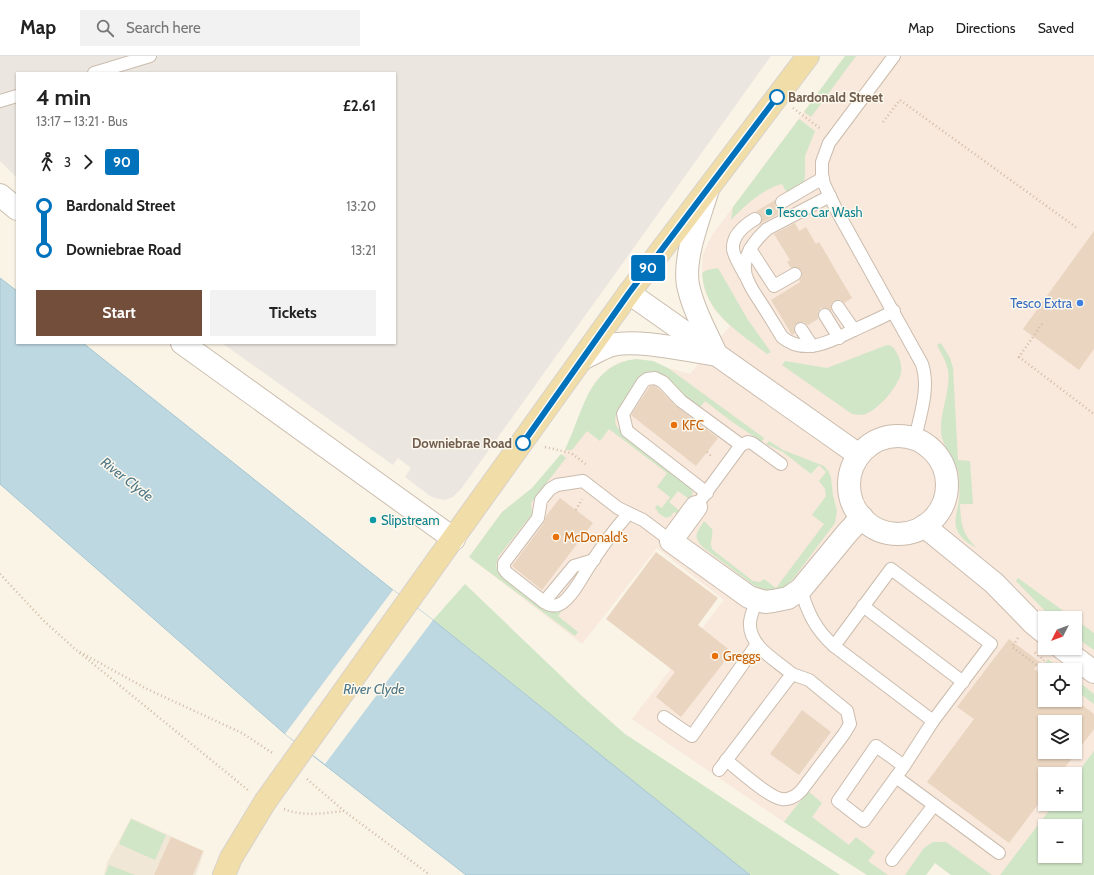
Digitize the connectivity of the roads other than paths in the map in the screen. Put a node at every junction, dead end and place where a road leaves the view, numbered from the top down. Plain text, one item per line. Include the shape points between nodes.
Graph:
1 (150, 56) edge
2 (808, 56) edge
3 (894, 56) edge
4 (97, 72) edge
5 (16, 96) edge
6 (0, 101) edge
7 (823, 178) junction
8 (709, 187) junction
9 (0, 195) edge
10 (830, 196) junction
11 (782, 202) dead end
12 (16, 208) edge
13 (755, 219) dead end
14 (750, 249) junction
15 (795, 274) dead end
16 (747, 280) junction
17 (629, 293) junction
18 (894, 312) junction
19 (801, 329) dead end
20 (844, 335) junction
21 (183, 344) edge
22 (812, 346) junction
23 (717, 355) junction
24 (584, 358) junction
25 (915, 439) junction
26 (742, 444) junction
27 (858, 455) junction
28 (781, 464) dead end
29 (701, 500) junction
30 (629, 513) junction
31 (862, 517) junction
32 (924, 526) junction
33 (454, 539) junction
34 (671, 541) junction
35 (801, 589) junction
36 (757, 600) junction
37 (863, 606) junction
38 (1038, 627) edge
39 (757, 644) junction
40 (834, 646) junction
41 (1071, 655) edge
42 (1094, 672) edge
43 (792, 674) junction
44 (963, 682) junction
45 (664, 717) dead end
46 (933, 721) junction
47 (904, 766) junction
48 (896, 777) junction
49 (934, 805) junction
50 (999, 853) dead end
51 (892, 860) dead end
52 (224, 875) edge

1 - 4 lane
2 - 8 main road
3 - 7 lane via 833,138 824,155
5 - 6 lane
7 - 10 lane
7 - 11 lane
8 - 17 main road
8 - 23 street via 689,254 687,273 693,303
9 - 12 street
10 - 14 lane via 767,229
10 - 18 lane
13 - 16 lane via 744,226 735,238 733,249
14 - 15 lane via 777,291
14 - 16 lane via 745,267
16 - 22 lane via 782,337 800,345
17 - 23 street
17 - 24 main road
18 - 20 lane
18 - 25 lane via 924,371 926,386
19 - 22 lane
20 - 20 lane via 829,312
20 - 22 lane via 824,344
21 - 33 street
23 - 24 street via 660,346 625,344 612,345
23 - 27 street
24 - 33 main road
25 - 27 street via 904,436 884,438 874,442
25 - 32 street via 927,445 936,455 943,466 946,480 942,506
26 - 28 lane via 752,443
26 - 29 lane
26 - 29 lane via 682,401 659,379 647,379 639,386 623,414 627,431
27 - 31 street via 851,470 849,487 853,503
29 - 34 street
30 - 30 lane via 594,560 574,566 544,602 504,569 504,563 538,518 541,500 557,485 583,481 618,508
30 - 34 lane
31 - 32 street via 875,528 891,533 908,533
31 - 35 street
32 - 38 street via 994,583
33 - 52 main road, bridge via 265,802 231,858
34 - 36 street via 749,597
35 - 36 street via 781,600
35 - 40 lane via 815,625
36 - 39 lane via 750,622 752,636
37 - 40 lane
37 - 44 lane
37 - 44 lane via 891,569 991,644
39 - 43 lane
39 - 45 lane via 692,736
40 - 46 lane
41 - 42 street
43 - 43 lane via 809,680 847,711 850,724 801,791 797,795 781,799 723,765
44 - 46 lane
46 - 47 lane
47 - 48 lane
47 - 48 lane via 876,746 838,801 864,821
48 - 49 lane
49 - 50 lane
49 - 51 lane

